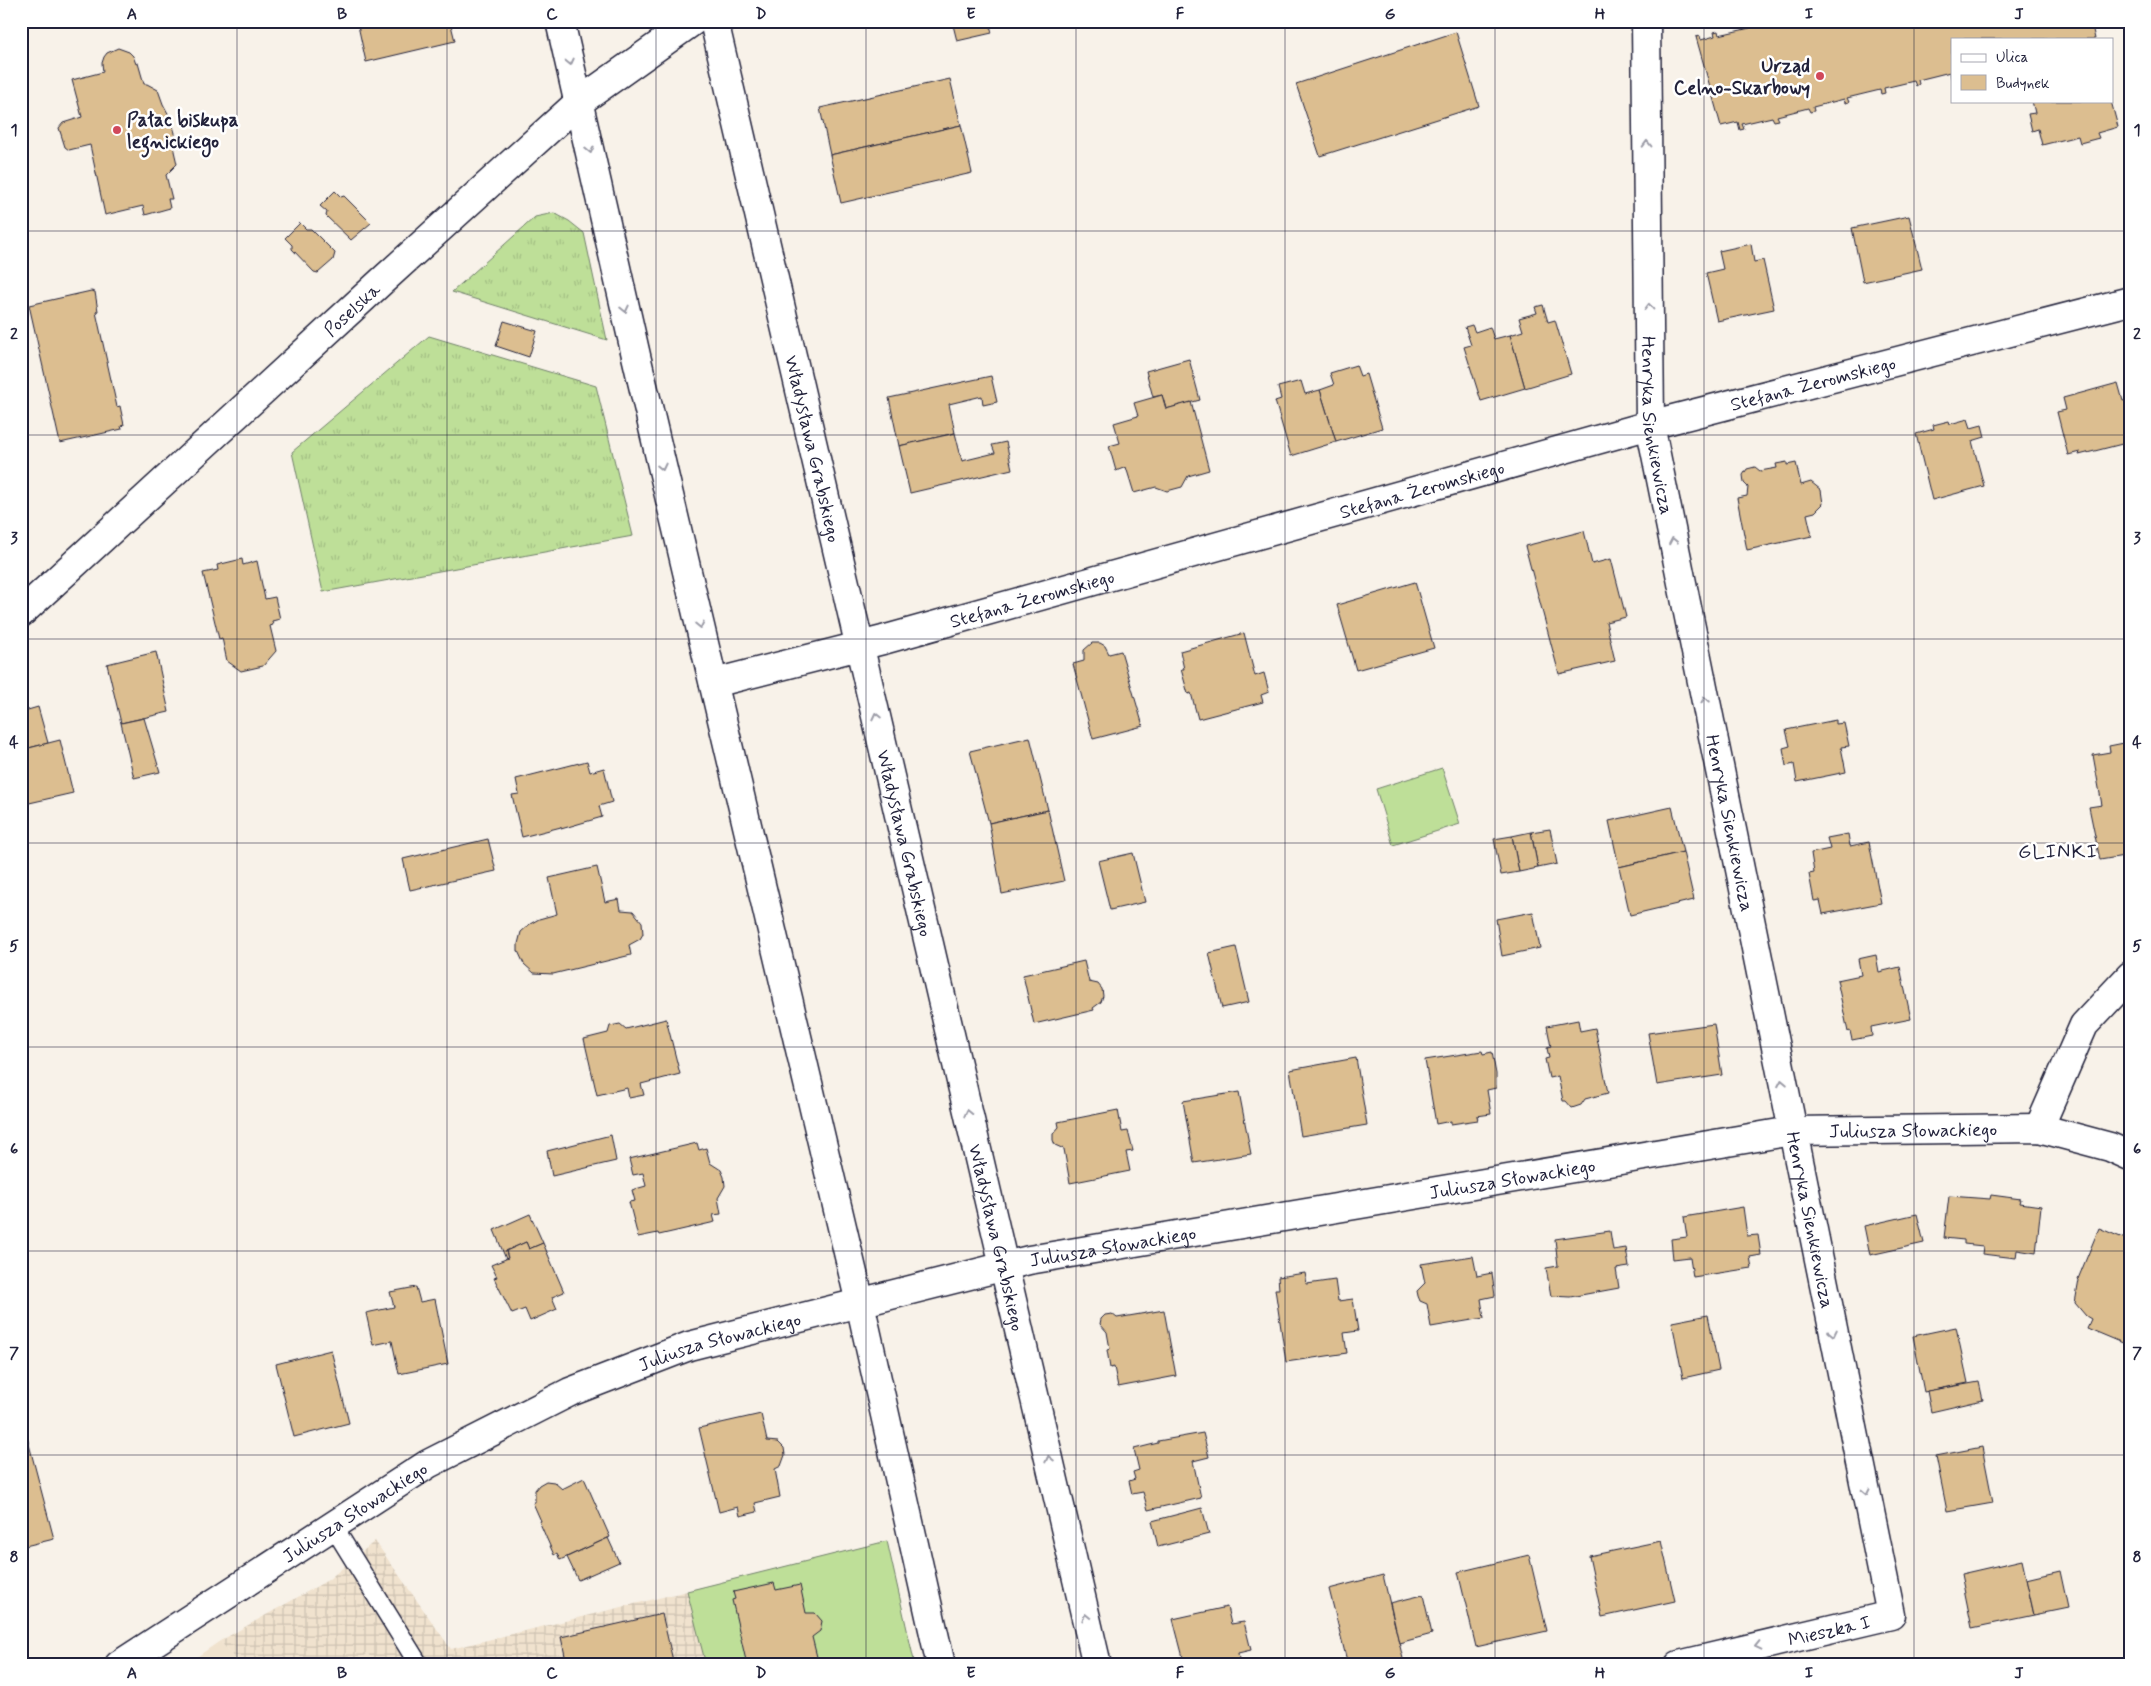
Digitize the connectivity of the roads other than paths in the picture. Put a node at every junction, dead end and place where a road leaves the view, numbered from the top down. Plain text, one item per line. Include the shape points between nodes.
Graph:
1 (560, 21) edge
2 (693, 21) edge
3 (714, 21) edge
4 (1646, 21) edge
5 (580, 102) junction
6 (2130, 301) edge
7 (1650, 426) junction
8 (21, 613) edge
9 (859, 646) junction
10 (714, 683) junction
11 (2130, 976) edge
12 (2039, 1128) junction
13 (1792, 1130) junction
14 (2130, 1156) edge
15 (1004, 1267) junction
16 (860, 1303) junction
17 (333, 1526) junction
18 (1891, 1615) joint
19 (119, 1665) edge
20 (419, 1665) edge
21 (941, 1665) edge
22 (1097, 1665) edge
23 (1679, 1665) edge

1 -> 5 street
2 - 5 street, Poselska
3 - 9 street, Władysława Grabskiego
7 -> 4 street, Henryka Sienkiewicza
5 - 8 street, Poselska
5 -> 10 street
6 - 7 street, Stefana Żeromskiego
7 - 9 street, Stefana Żeromskiego
13 -> 7 street, Henryka Sienkiewicza
9 - 10 street, Stefana Żeromskiego
15 -> 9 street, Władysława Grabskiego
10 - 16 street
11 - 12 street via 2084,1024
12 - 13 street, Juliusza Słowackiego
12 - 14 street, Juliusza Słowackiego via 2110,1146
13 - 15 street, Juliusza Słowackiego via 1039,1258
13 -> 18 street, Henryka Sienkiewicza
15 - 16 street, Juliusza Słowackiego
22 -> 15 street, Władysława Grabskiego
16 - 17 street, Juliusza Słowackiego via 690,1346 570,1392 428,1464
16 - 21 street
17 - 19 street, Juliusza Słowackiego
17 - 20 lane
18 -> 23 street, Mieszka I

